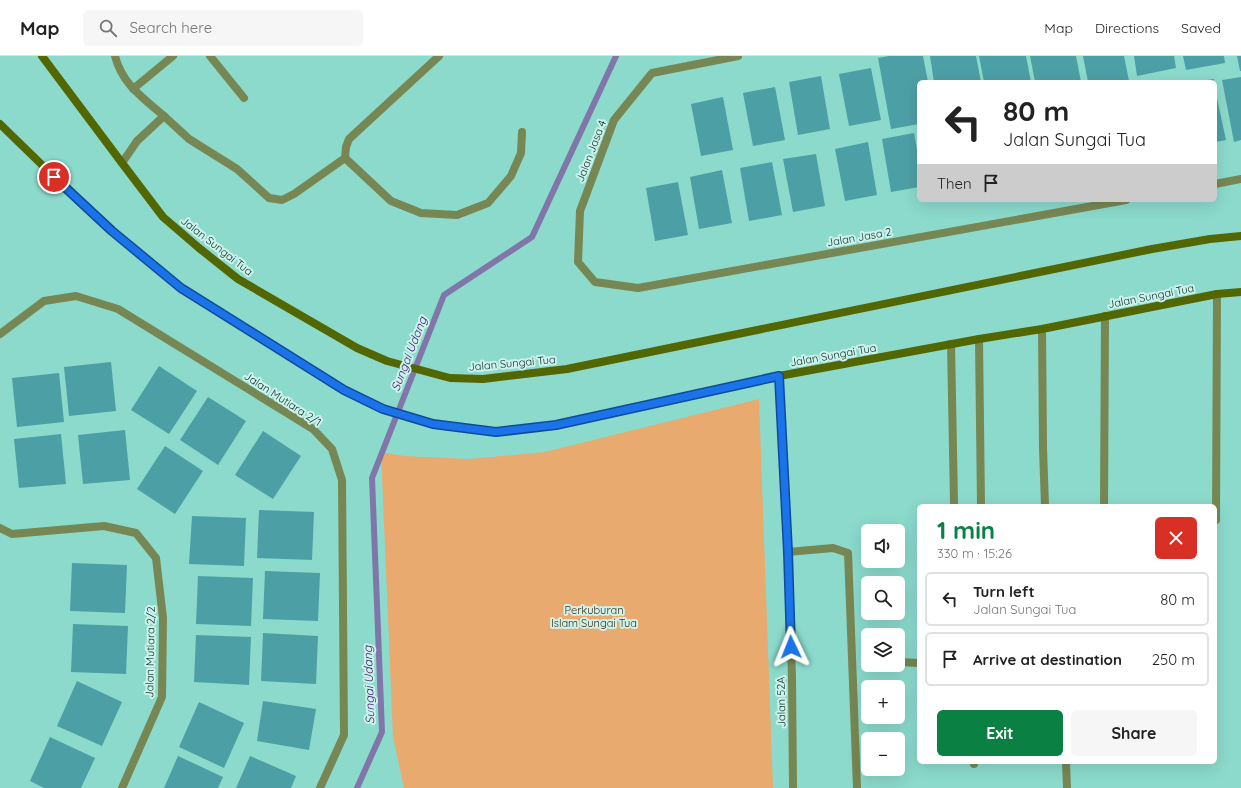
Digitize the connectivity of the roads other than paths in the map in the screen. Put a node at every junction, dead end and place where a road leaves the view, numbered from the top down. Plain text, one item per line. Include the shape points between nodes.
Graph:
1 (42, 56) edge
2 (115, 56) edge
3 (174, 56) edge
4 (210, 56) edge
5 (439, 56) edge
6 (738, 56) edge
7 (132, 89) junction
8 (244, 98) dead end
9 (164, 116) junction
10 (0, 124) edge
11 (522, 132) dead end
12 (345, 158) junction
13 (122, 164) junction
14 (1241, 179) edge
15 (1217, 184) edge
16 (1115, 202) edge
17 (1241, 236) edge
18 (595, 282) joint
19 (1241, 292) edge
20 (1217, 294) junction
21 (1105, 316) junction
22 (1042, 329) junction
23 (0, 334) edge
24 (980, 339) junction
25 (951, 344) junction
26 (779, 376) junction
27 (954, 503) dead end
28 (981, 504) edge
29 (1045, 504) edge
30 (1104, 504) edge
31 (1216, 504) edge
32 (0, 528) edge
33 (788, 552) junction
34 (905, 662) edge
35 (917, 663) edge
36 (1066, 764) edge
37 (122, 788) edge
38 (320, 788) edge
39 (793, 788) edge
40 (857, 788) edge
41 (1067, 788) edge

1 - 13 main road, Jalan Sungai Tua
2 - 7 street via 118,68
3 - 7 street
4 - 8 street
5 - 12 street via 349,139
6 - 18 street, Jalan Jasa 4 via 652,73 614,120 580,211 578,262
7 - 9 street
9 - 12 street via 189,139 237,169 269,198 282,200 294,194
9 - 13 street via 137,141
10 - 26 main road, Jalan Sungai Tua via 112,231 181,288 344,390 383,409 433,424 496,432 556,425
11 - 12 street via 521,153 511,176 488,203 457,215 421,213 391,201
13 - 17 main road, Jalan Sungai Tua via 163,217 238,279 357,348 388,361 450,378 483,379 567,369 1152,250
14 - 15 street
16 - 18 street, Jalan Jasa 2 via 638,288
19 - 20 main road, Jalan Sungai Tua
20 - 21 main road, Jalan Sungai Tua
20 - 31 street
21 - 22 main road, Jalan Sungai Tua
21 - 30 street
22 - 24 main road, Jalan Sungai Tua
22 - 29 street
23 - 38 street, Jalan Mutiara 2/1 via 44,301 76,296 118,308 313,429 332,449 342,480 344,734
24 - 25 main road, Jalan Sungai Tua
24 - 28 street
25 - 26 main road, Jalan Sungai Tua
25 - 27 street
26 - 33 street, Jalan 52A
32 - 37 street, Jalan Mutiara 2/2 via 12,534 104,526 136,533 156,558 163,618 162,697
33 - 39 street, Jalan 52A
33 - 40 street via 833,548 848,553
34 - 35 street
36 - 41 street

